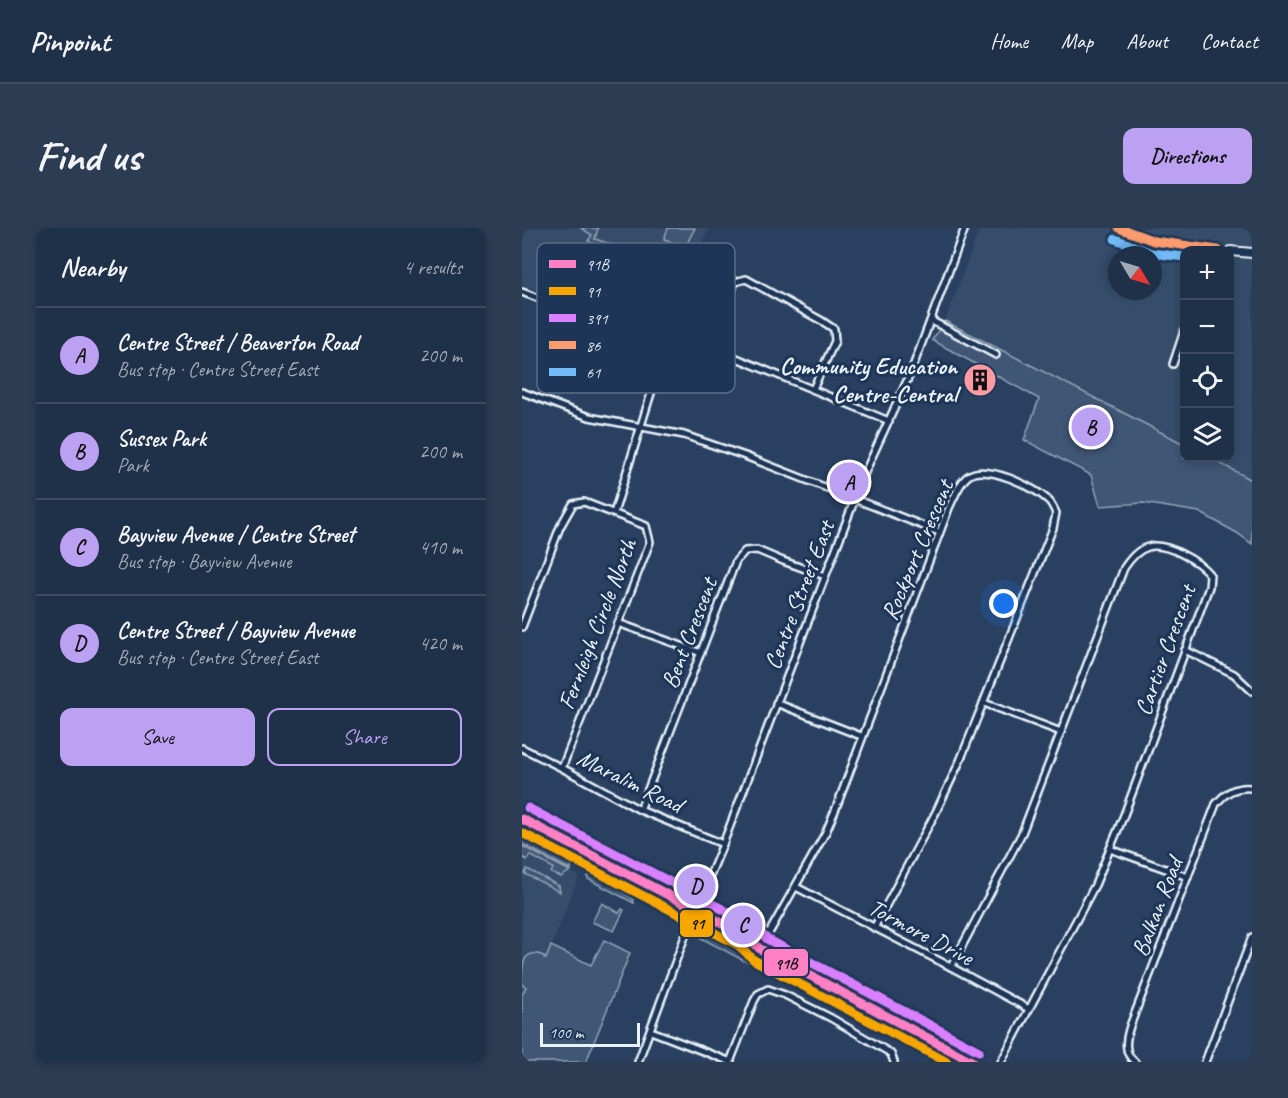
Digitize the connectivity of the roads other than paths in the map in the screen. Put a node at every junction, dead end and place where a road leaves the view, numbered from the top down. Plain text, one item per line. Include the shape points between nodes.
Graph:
1 (965, 228) edge
2 (1119, 228) edge
3 (1187, 246) edge
4 (1234, 251) edge
5 (1252, 253) edge
6 (735, 282) edge
7 (522, 292) edge
8 (537, 298) edge
9 (932, 321) junction
10 (1180, 345) edge
11 (996, 355) dead end
12 (735, 357) edge
13 (1173, 364) dead end
14 (813, 389) junction
15 (522, 392) edge
16 (652, 393) edge
17 (889, 421) junction
18 (642, 426) junction
19 (855, 499) junction
20 (614, 513) junction
21 (939, 532) junction
22 (825, 576) junction
23 (618, 623) junction
24 (522, 627) edge
25 (1185, 650) junction
26 (701, 652) junction
27 (1252, 691) edge
28 (776, 703) junction
29 (984, 703) junction
30 (1061, 732) junction
31 (861, 736) junction
32 (522, 748) edge
33 (562, 768) junction
34 (1252, 788) edge
35 (640, 810) junction
36 (522, 819) edge
37 (522, 831) edge
38 (723, 844) junction
39 (1110, 849) junction
40 (1188, 877) junction
41 (796, 887) junction
42 (695, 909) junction
43 (691, 920) junction
44 (874, 928) junction
45 (1252, 937) edge
46 (758, 948) junction
47 (1244, 958) junction
48 (1252, 961) edge
49 (951, 967) junction
50 (1029, 1010) junction
51 (651, 1031) junction
52 (638, 1062) edge
53 (731, 1062) edge
54 (894, 1062) edge
55 (973, 1062) edge
56 (1001, 1062) edge
57 (1135, 1062) edge
58 (1205, 1062) edge

1 - 9 street, Centre Street East
2 - 3 main road via 1154,241
4 - 5 main road
6 - 14 street via 746,279 834,329 835,341
7 - 8 street
9 - 11 street
9 - 17 street, Centre Street East
10 - 13 street
12 - 14 street
14 - 17 street
15 - 18 street via 589,417
16 - 18 street
17 - 19 street, Centre Street East
18 - 19 street via 720,447
18 - 20 street
19 - 21 street
19 - 22 street, Centre Street East
20 - 23 street, Fernleigh Circle North via 646,526 650,542
20 - 24 street via 584,502 573,504 560,527
21 - 29 street, Rockport Crescent via 963,481 980,471 1000,474 1029,488 1049,501 1056,513
21 - 31 street, Rockport Crescent
22 - 26 street, Bent Crescent via 757,550 745,551 732,570
22 - 28 street, Centre Street East
23 - 26 street
23 - 33 street, Fernleigh Circle North
25 - 27 street via 1234,674
25 - 30 street, Cartier Crescent via 1210,575 1173,550 1149,546 1124,568
25 - 39 street, Cartier Crescent
26 - 35 street, Bent Crescent
28 - 31 street
28 - 38 street, Centre Street East
29 - 30 street
29 - 44 street, Rockport Crescent via 949,786
30 - 49 street, Cartier Crescent via 1017,844
31 - 41 street, Rockport Crescent via 826,832
32 - 33 street, Maralim Road
33 - 35 street, Maralim Road
34 - 40 street, Balkan Road via 1230,790 1216,804
35 - 38 street, Maralim Road
36 - 42 main road
37 - 43 main road
38 - 42 street, Centre Street East
39 - 40 street
39 - 50 street, Cartier Crescent
40 - 57 street, Balkan Road via 1127,1036 1127,1052
41 - 44 street, Tormore Drive
41 - 46 street, Rockport Crescent
42 - 43 street, Centre Street East
42 - 46 main road via 745,935
43 - 46 main road via 740,945
43 - 51 street, Centre Street East
44 - 49 street, Tormore Drive
45 - 47 street
46 - 55 main road
47 - 48 street
47 - 58 street
49 - 50 street, Tormore Drive
50 - 56 street, Cartier Crescent
51 - 52 street, Centre Street East
51 - 53 street
53 - 54 street via 754,1001 768,989 831,1018 887,1051

